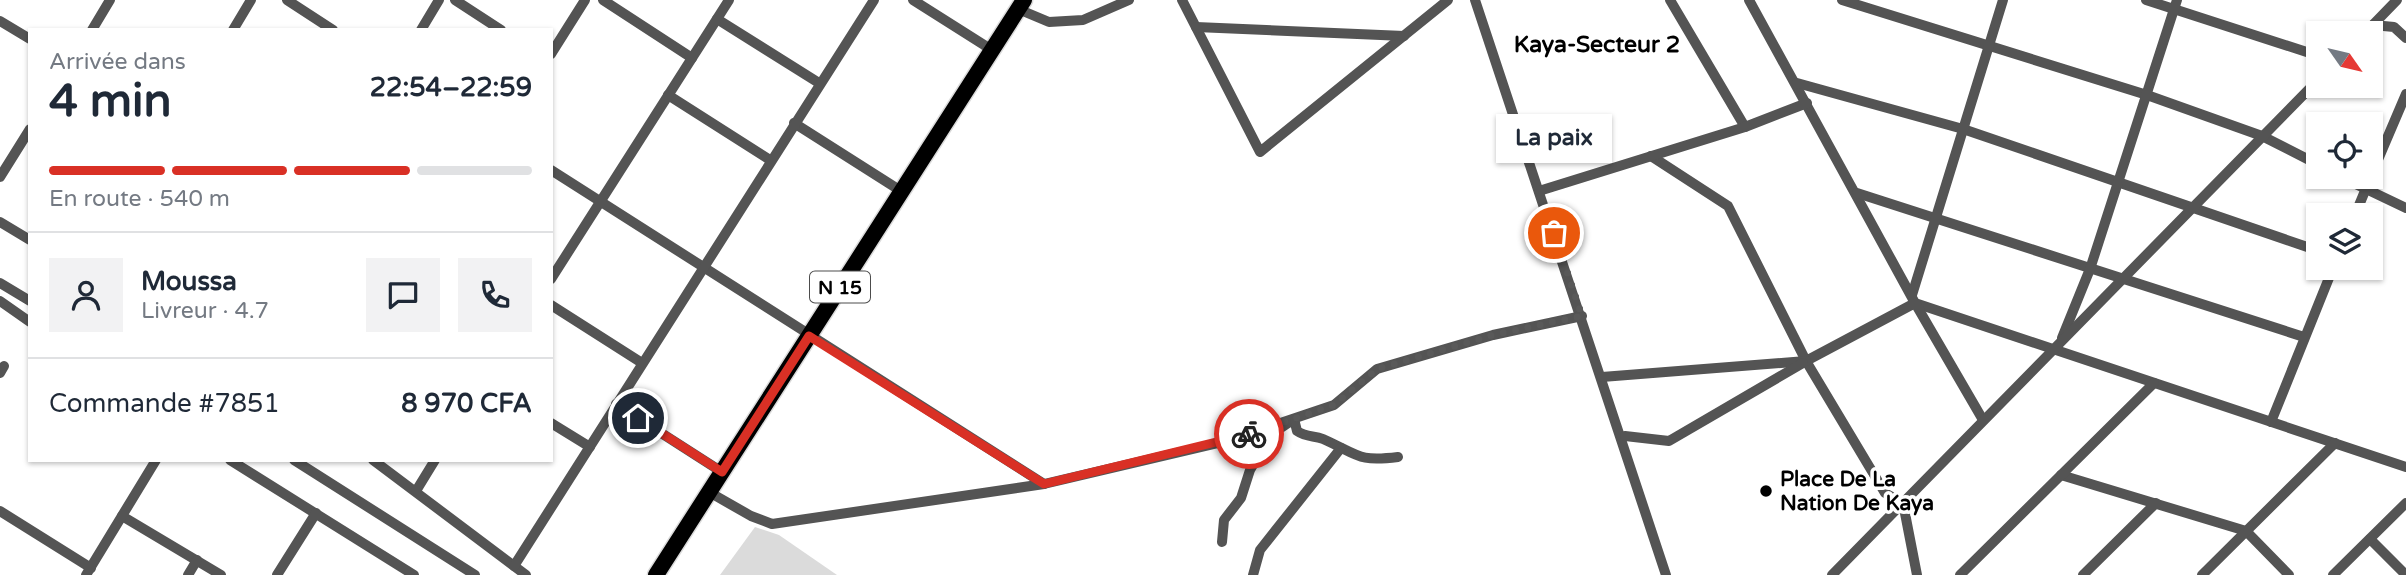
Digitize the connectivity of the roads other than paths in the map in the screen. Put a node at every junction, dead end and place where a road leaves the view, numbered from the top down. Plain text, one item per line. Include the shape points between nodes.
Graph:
1 (110, 0) edge
2 (251, 0) edge
3 (287, 0) edge
4 (439, 0) edge
5 (455, 0) edge
6 (585, 0) edge
7 (603, 0) edge
8 (729, 0) edge
9 (874, 0) edge
10 (913, 0) edge
11 (1129, 0) edge
12 (1182, 0) edge
13 (1448, 0) edge
14 (1475, 0) edge
15 (1670, 0) edge
16 (1749, 0) edge
17 (1842, 0) edge
18 (2003, 0) edge
19 (2146, 0) edge
20 (2397, 0) edge
21 (1021, 5) edge
22 (2176, 5) edge
23 (717, 19) junction
24 (0, 21) edge
25 (2377, 21) edge
26 (1196, 27) junction
27 (93, 28) edge
28 (234, 28) edge
29 (331, 28) edge
30 (422, 28) edge
31 (498, 28) edge
32 (2384, 28) edge
33 (1404, 36) junction
34 (28, 38) edge
35 (2406, 38) edge
36 (1989, 45) junction
37 (992, 50) junction
38 (553, 51) edge
39 (2306, 51) edge
40 (692, 58) junction
41 (819, 83) junction
42 (1797, 83) junction
43 (2306, 92) edge
44 (2406, 94) edge
45 (668, 95) junction
46 (2147, 95) junction
47 (1807, 103) junction
48 (794, 123) junction
49 (1745, 127) junction
50 (1963, 128) junction
51 (28, 133) edge
52 (2262, 135) junction
53 (2383, 148) edge
54 (1651, 156) junction
55 (2306, 158) edge
56 (770, 160) junction
57 (553, 171) edge
58 (0, 177) edge
59 (2119, 180) junction
60 (2365, 190) joint
61 (901, 191) junction
62 (1539, 191) junction
63 (1857, 193) junction
64 (600, 202) junction
65 (2360, 203) edge
66 (2193, 208) junction
67 (2406, 208) edge
68 (1935, 219) junction
69 (0, 222) edge
70 (28, 239) edge
71 (2306, 246) edge
72 (703, 267) junction
73 (2090, 269) junction
74 (553, 276) edge
75 (2123, 279) junction
76 (2328, 280) edge
77 (0, 283) edge
78 (1914, 299) junction
79 (28, 300) edge
80 (0, 302) edge
81 (553, 306) edge
82 (1582, 316) junction
83 (28, 321) edge
84 (809, 336) junction
85 (2304, 337) junction
86 (2058, 345) junction
87 (1806, 361) junction
88 (642, 363) junction
89 (1602, 377) junction
90 (2154, 383) junction
91 (616, 404) junction
92 (1294, 419) junction
93 (1983, 420) junction
94 (2271, 422) junction
95 (553, 424) edge
96 (1625, 436) dead end
97 (2335, 443) junction
98 (590, 447) junction
99 (1341, 448) junction
100 (1398, 457) dead end
101 (155, 462) edge
102 (233, 462) edge
103 (297, 462) edge
104 (376, 462) edge
105 (434, 462) edge
106 (2406, 467) edge
107 (722, 472) junction
108 (2061, 475) junction
109 (1044, 484) junction
110 (416, 491) junction
111 (709, 492) junction
112 (1903, 503) junction
113 (2156, 503) junction
114 (2406, 503) edge
115 (0, 511) edge
116 (316, 513) junction
117 (122, 516) junction
118 (2246, 531) junction
119 (2370, 538) junction
120 (1222, 542) dead end
121 (197, 560) junction
122 (514, 566) junction
123 (88, 571) edge
124 (188, 575) edge
125 (221, 575) edge
126 (278, 575) edge
127 (414, 575) edge
128 (475, 575) edge
129 (526, 575) edge
130 (656, 575) edge
131 (1253, 575) edge
132 (1666, 575) edge
133 (1832, 575) edge
134 (1917, 575) edge
135 (1960, 575) edge
136 (2083, 575) edge
137 (2202, 575) edge
138 (2289, 575) edge
139 (2333, 575) edge
140 (2406, 575) edge

1 - 27 street
2 - 28 street
3 - 29 street
4 - 30 street
5 - 31 street
6 - 38 street
7 - 40 street
8 - 23 street
9 - 41 street
10 - 37 street
11 - 21 street via 1083,20 1049,22
12 - 26 street
13 - 33 street
14 - 62 street
15 - 49 street
16 - 42 street
17 - 36 street
18 - 36 street
19 - 22 street
20 - 25 street
21 - 37 main road, N 15
22 - 39 street
22 - 46 street
23 - 40 street
23 - 41 street
24 - 34 street
26 - 33 street
26 - 33 street via 1260,152
32 - 35 street via 2393,27
36 - 46 street
36 - 50 street
37 - 61 main road, N 15
40 - 45 street
41 - 48 street
42 - 47 street
42 - 50 street
43 - 52 street
44 - 53 street
45 - 56 street
45 - 64 street
46 - 52 street
46 - 59 street
47 - 49 street
47 - 63 street
48 - 56 street
48 - 61 street
49 - 54 street
50 - 59 street
50 - 68 street
51 - 58 street
52 - 55 street
52 - 66 street
54 - 62 street
54 - 87 street via 1728,206
56 - 72 street
57 - 64 street
59 - 66 street
59 - 73 street
60 - 65 street
60 - 67 street
61 - 84 main road, N 15
62 - 82 street
63 - 68 street
63 - 78 street
64 - 72 street
64 - 74 street
66 - 71 street
66 - 75 street
68 - 73 street
68 - 78 street
69 - 70 street
72 - 84 street
72 - 88 street
73 - 75 street
73 - 86 street
75 - 85 street
75 - 86 street
76 - 85 street
77 - 79 street
78 - 86 street
78 - 87 street
78 - 93 street
80 - 83 street
81 - 88 street
82 - 89 street
82 - 92 street via 1493,335 1377,369 1334,405
84 - 107 main road, N 15
84 - 109 street
85 - 94 street
86 - 90 street
86 - 93 street
87 - 89 street
87 - 96 street via 1669,442
87 - 112 street via 1885,493
88 - 91 street
89 - 132 street
90 - 94 street
90 - 108 street
91 - 98 street
91 - 107 street
92 - 99 street via 1297,431 1306,437 1319,437
92 - 109 street via 1227,441
92 - 120 street via 1270,435 1250,470 1241,498 1224,520
93 - 112 street
94 - 97 street
95 - 98 street
97 - 106 street
97 - 118 street
98 - 122 street
99 - 100 street via 1367,460
99 - 131 street via 1260,550
101 - 117 street
102 - 116 street
103 - 128 street
104 - 110 street
105 - 110 street
107 - 111 main road, N 15
108 - 113 street
108 - 135 street
109 - 111 street via 772,524
110 - 122 street
111 - 130 main road, N 15
112 - 133 street
112 - 134 street
113 - 118 street
113 - 136 street
114 - 119 street
115 - 123 street
116 - 126 street
116 - 127 street
117 - 121 street
117 - 123 street
118 - 137 street
118 - 138 street
119 - 139 street
119 - 140 street
121 - 124 street
121 - 125 street
122 - 129 street

